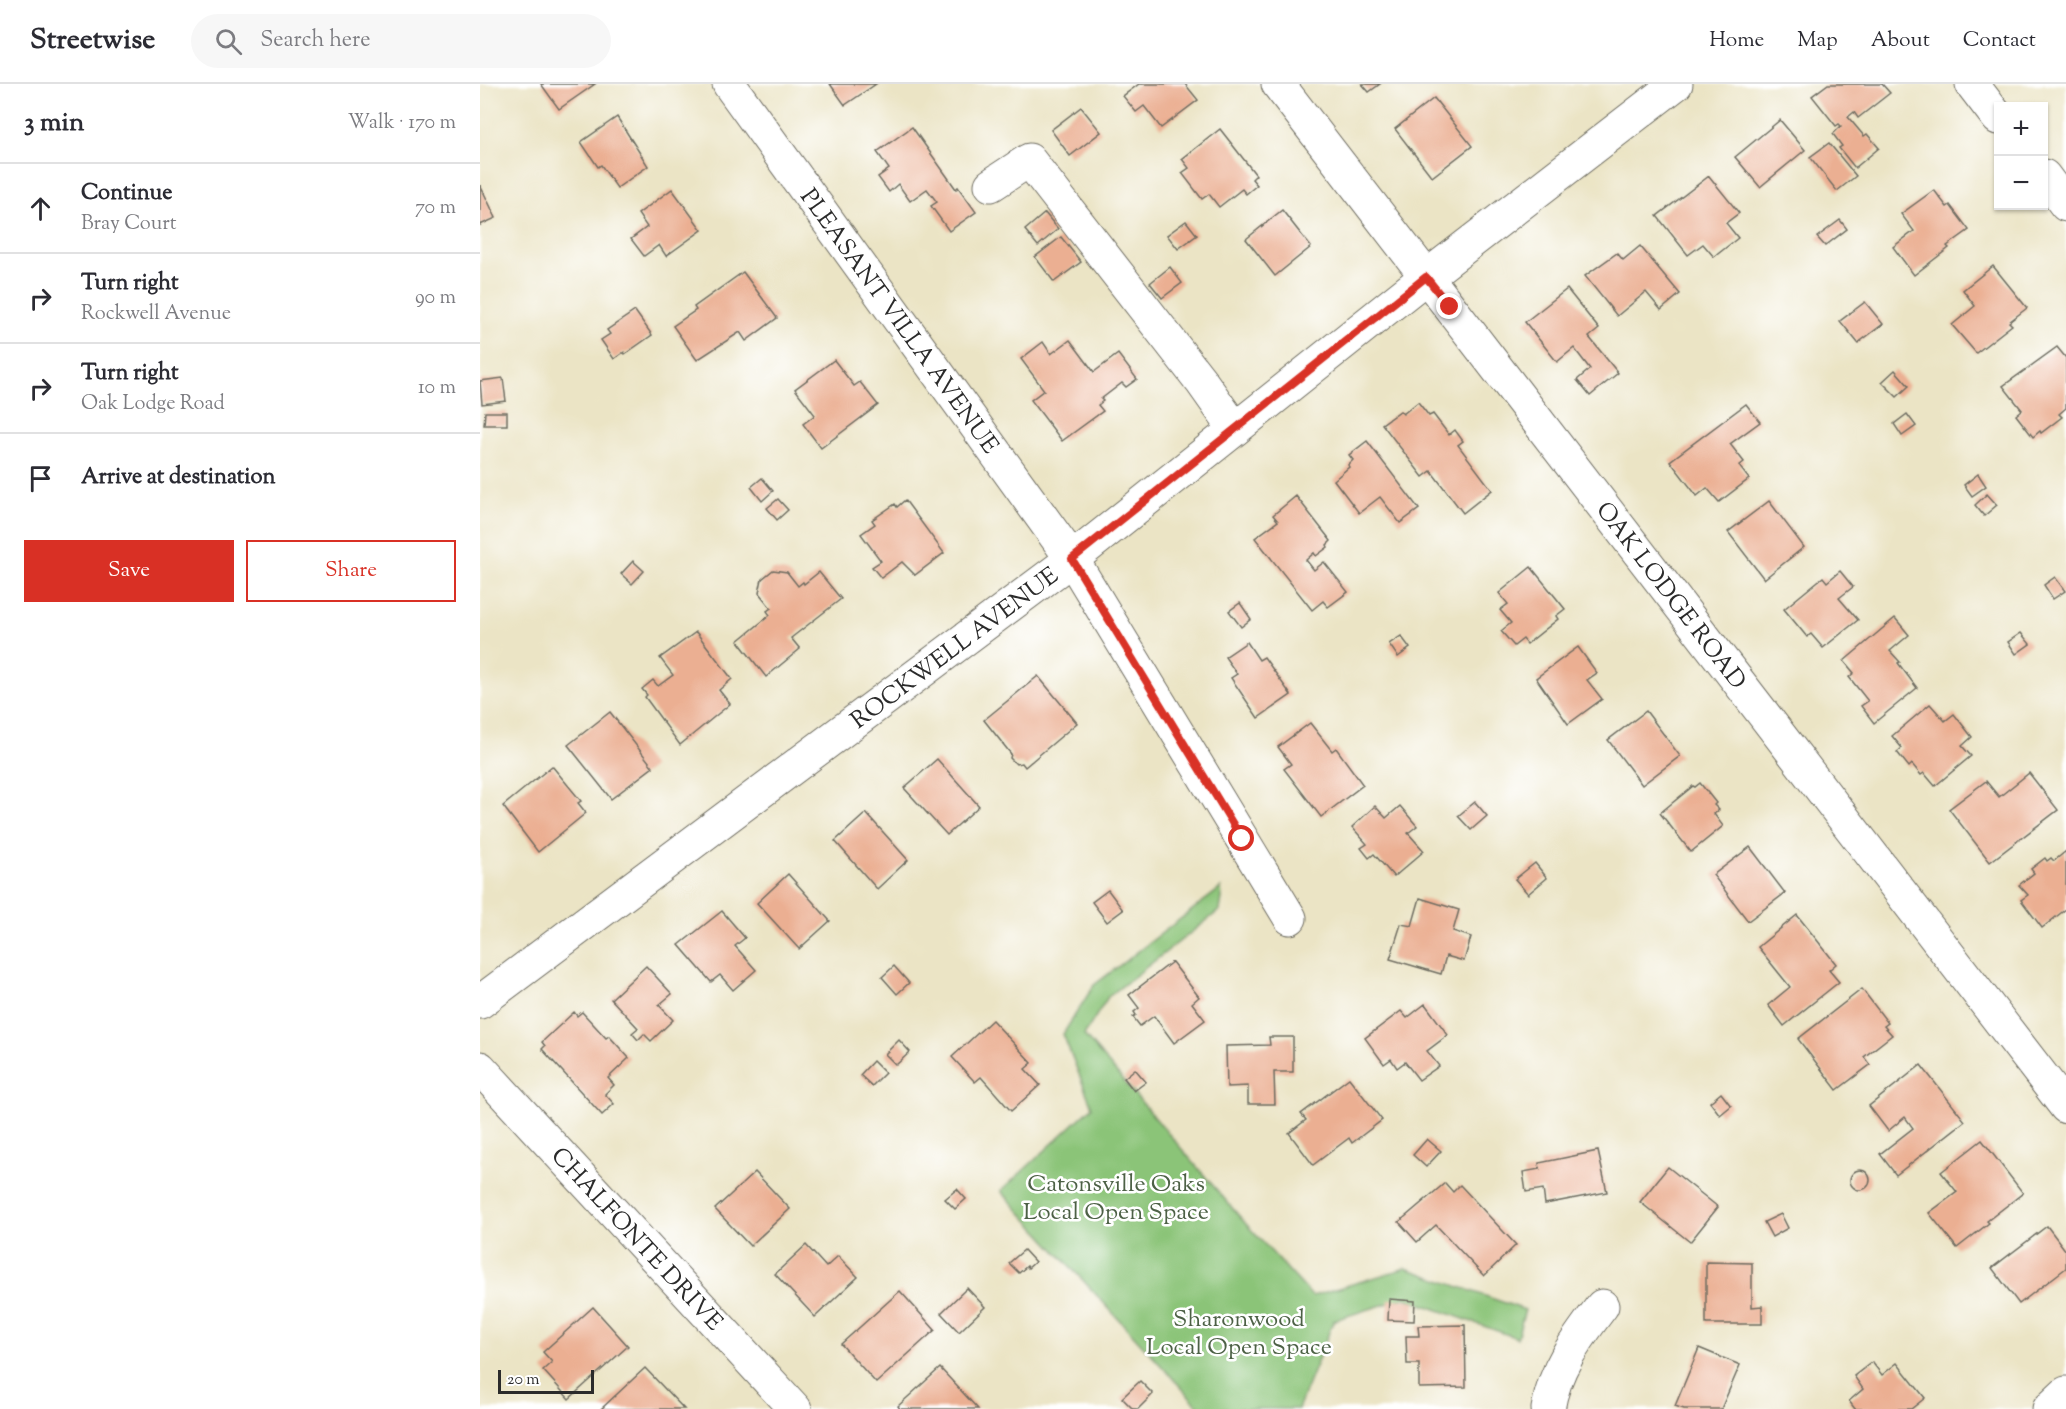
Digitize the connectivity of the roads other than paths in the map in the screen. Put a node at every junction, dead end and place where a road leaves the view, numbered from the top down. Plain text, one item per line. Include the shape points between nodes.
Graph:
1 (729, 84) edge
2 (1278, 84) edge
3 (1676, 84) edge
4 (1972, 84) edge
5 (1994, 113) edge
6 (2048, 182) edge
7 (991, 185) dead end
8 (2066, 205) edge
9 (1426, 277) junction
10 (1234, 429) junction
11 (1072, 559) junction
12 (1290, 918) dead end
13 (480, 1002) edge
14 (480, 1068) edge
15 (2066, 1107) edge
16 (1602, 1306) dead end
17 (2066, 1393) edge
18 (795, 1409) edge
19 (1548, 1409) edge
20 (2049, 1409) edge

1 - 11 street, PLEASANT VILLA AVENUE
2 - 9 street, OAK LODGE ROAD
3 - 9 street, ROCKWELL AVENUE
4 - 5 street
6 - 8 street
7 - 10 street via 1029,160
9 - 10 street, ROCKWELL AVENUE
9 - 15 street, OAK LODGE ROAD
10 - 11 street, ROCKWELL AVENUE
11 - 12 street, PLEASANT VILLA AVENUE
11 - 13 street, ROCKWELL AVENUE
14 - 18 street, CHALFONTE DRIVE
16 - 19 street via 1568,1353
17 - 20 street

